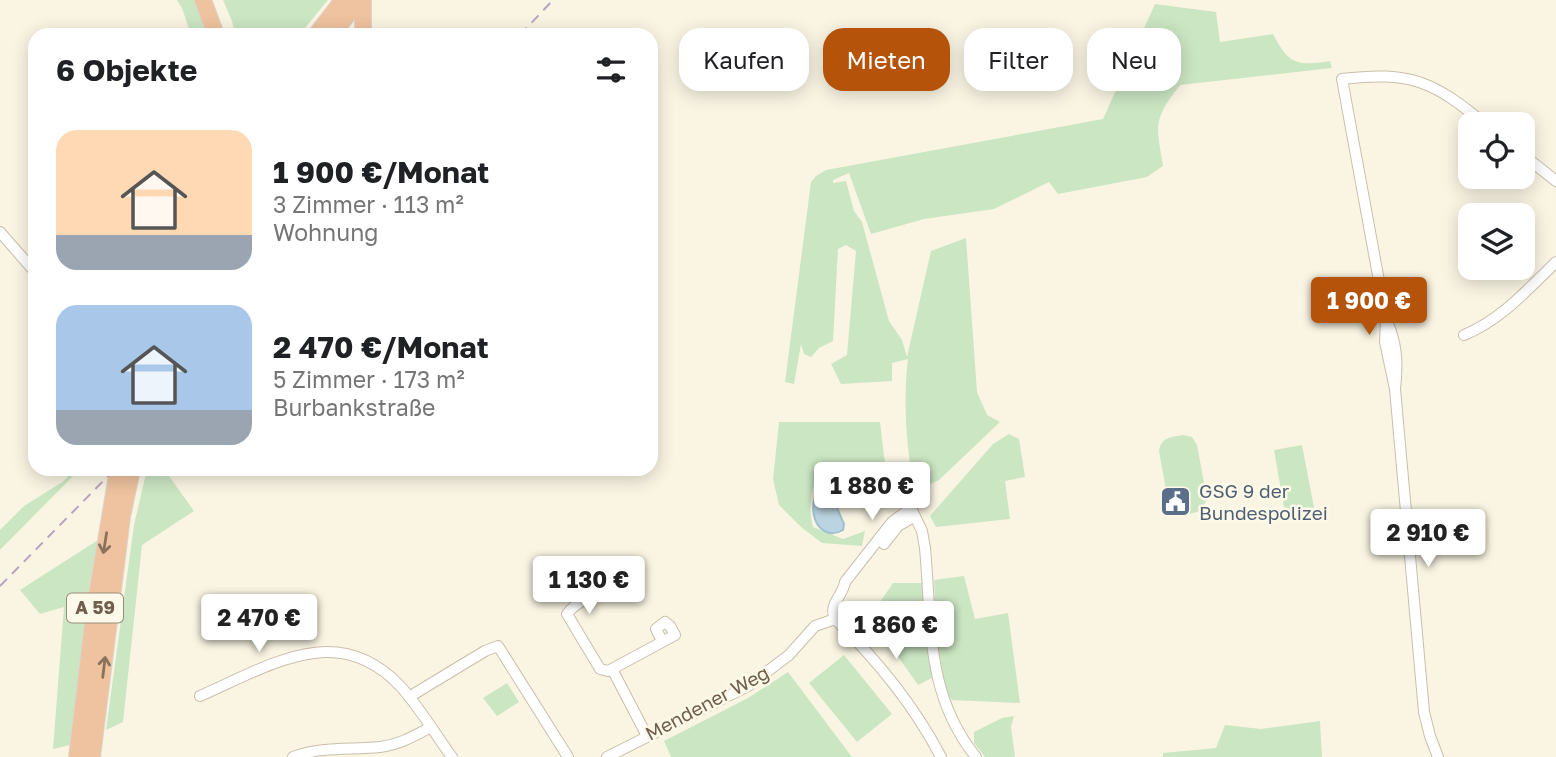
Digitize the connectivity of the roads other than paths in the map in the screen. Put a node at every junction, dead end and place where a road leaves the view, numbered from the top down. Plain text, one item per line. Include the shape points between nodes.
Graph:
1 (203, 0) edge
2 (355, 2) edge
3 (213, 28) edge
4 (324, 28) edge
5 (337, 28) edge
6 (361, 28) edge
7 (1469, 112) edge
8 (1535, 164) edge
9 (1556, 181) edge
10 (0, 232) edge
11 (1556, 262) edge
12 (28, 264) edge
13 (1464, 335) dead end
14 (121, 476) edge
15 (122, 476) edge
16 (138, 476) edge
17 (116, 566) junction
18 (598, 593) dead end
19 (835, 619) junction
20 (663, 641) dead end
21 (612, 668) junction
22 (200, 696) dead end
23 (410, 697) junction
24 (431, 727) junction
25 (647, 736) junction
26 (85, 752) edge
27 (293, 757) edge
28 (452, 757) edge
29 (568, 757) edge
30 (607, 757) edge
31 (942, 757) edge
32 (976, 757) edge
33 (1438, 757) edge

1 - 3 highway
2 - 4 highway
2 - 5 highway
2 - 6 highway
7 - 33 street via 1418,80 1381,75 1342,79 1386,319 1424,712
8 - 9 street
10 - 12 street
11 - 13 street via 1507,310
14 -> 26 highway, A 59 via 95,607
15 - 17 highway, A 59
16 - 17 highway
26 -> 17 highway, A 59 via 95,735
18 - 21 street via 567,614 600,669
19 - 25 street, Mendener Weg via 815,626 789,655 748,686
19 - 31 street via 888,676
19 - 32 street via 833,608 845,582 913,512 925,548 939,687 958,733
20 - 21 street
21 - 25 street
22 - 23 street via 298,655 329,650 371,662
23 - 24 street
23 - 29 street via 498,646
24 - 27 street via 406,741 381,747 334,748
24 - 28 street
25 - 30 street, Mendener Weg

